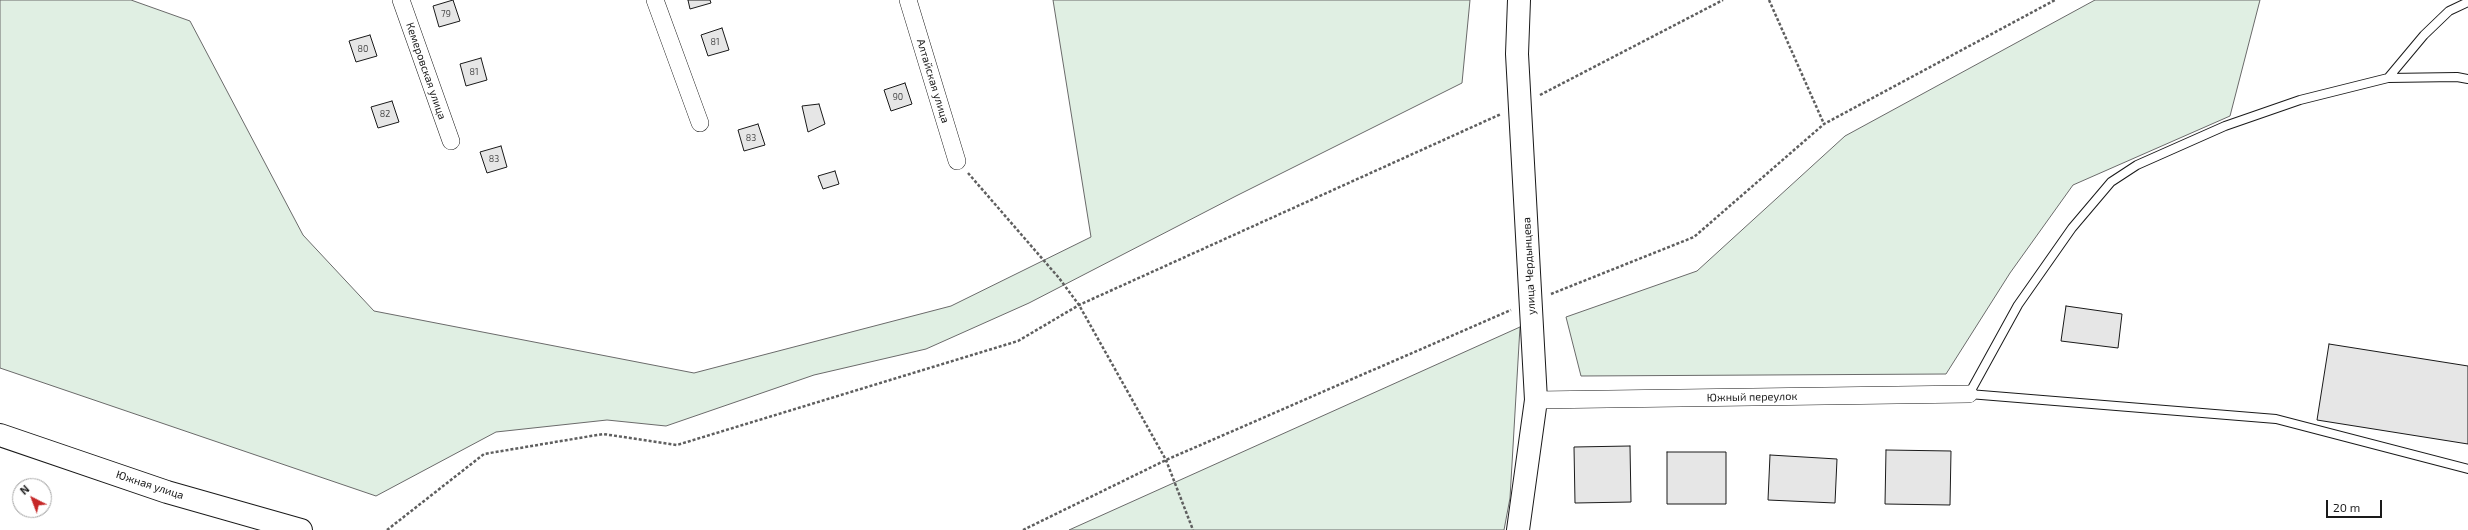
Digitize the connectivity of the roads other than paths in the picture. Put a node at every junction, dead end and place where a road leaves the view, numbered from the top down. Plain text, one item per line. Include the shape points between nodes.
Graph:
1 (400, 0) edge
2 (655, 0) edge
3 (908, 0) edge
4 (1519, 0) edge
5 (2468, 2) edge
6 (2388, 78) junction
7 (2468, 79) edge
8 (700, 123) dead end
9 (450, 141) dead end
10 (957, 161) road end
11 (1968, 394) junction
12 (1536, 400) junction
13 (0, 435) edge
14 (2468, 469) edge
15 (301, 530) edge
16 (1518, 530) edge

1 - 9 street, Кемеровская улица
2 - 8 street
3 - 10 street, Алтайская улица
4 - 12 street, улица Чердынцева via 1517,54
5 - 6 lane via 2449,11 2424,34
6 - 7 lane
6 - 11 lane via 2300,100 2225,126 2137,165 2111,182 2072,228 2018,305
11 - 12 street, Южный переулок
11 - 14 lane via 2276,419
12 - 16 street, улица Чердынцева
13 - 15 street, Южная улица via 167,492

